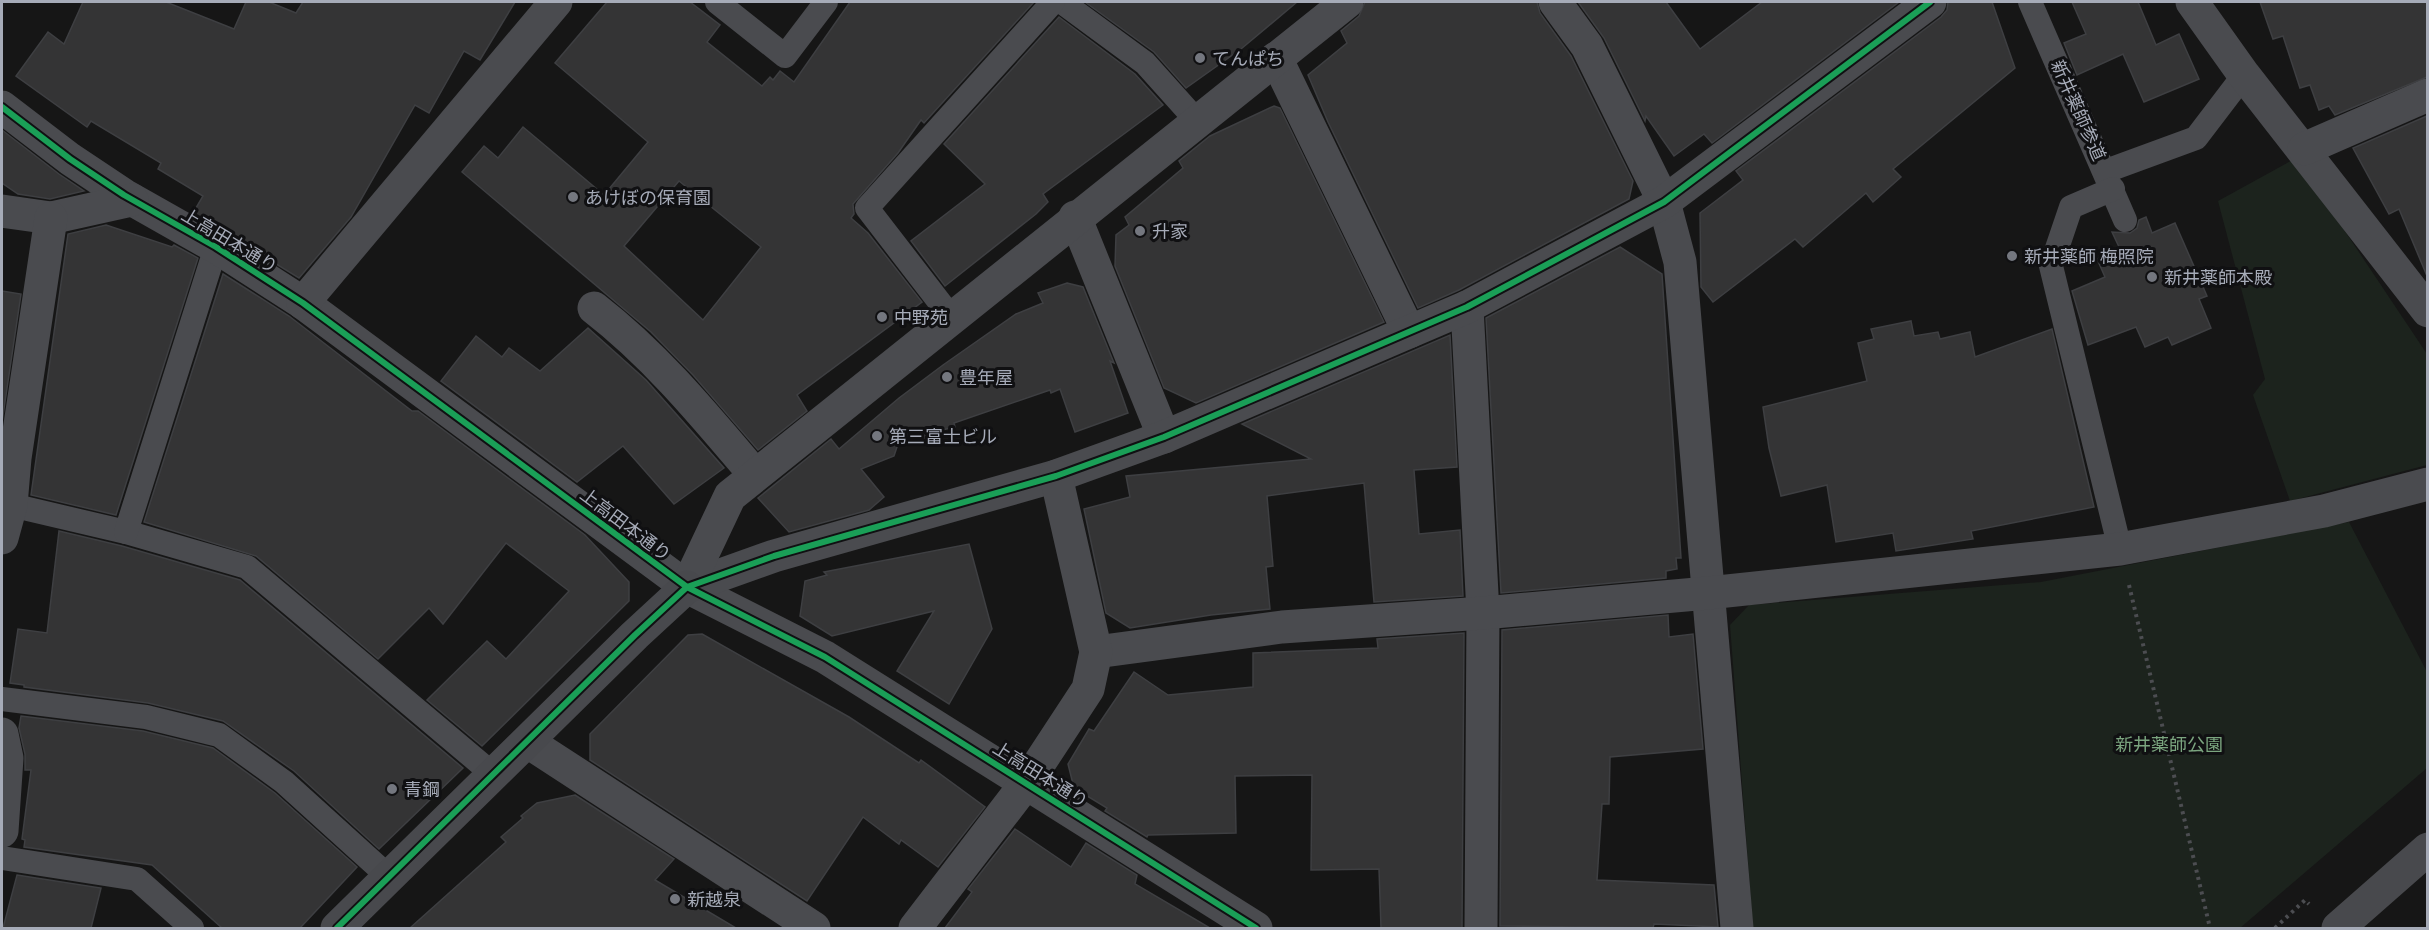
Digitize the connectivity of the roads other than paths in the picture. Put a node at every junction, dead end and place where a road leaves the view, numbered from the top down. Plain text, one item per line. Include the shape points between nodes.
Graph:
1 (556, 2) edge
2 (717, 2) edge
3 (826, 2) edge
4 (1053, 2) edge
5 (1062, 2) edge
6 (1347, 2) edge
7 (1555, 2) edge
8 (1930, 2) edge
9 (2030, 2) edge
10 (2192, 2) edge
11 (1276, 58) junction
12 (2244, 75) junction
13 (2427, 95) edge
14 (2, 107) edge
15 (1197, 121) junction
16 (2304, 149) junction
17 (2109, 180) junction
18 (132, 200) junction
19 (1664, 202) junction
20 (2, 212) edge
21 (1075, 217) junction
22 (51, 218) junction
23 (2126, 220) dead end
24 (216, 247) junction
25 (303, 303) junction
26 (1467, 307) junction
27 (594, 309) dead end
28 (2427, 311) edge
29 (951, 317) junction
30 (1408, 332) junction
31 (1164, 437) junction
32 (8, 457) edge
33 (755, 475) junction
34 (1056, 476) junction
35 (2427, 484) edge
36 (11, 505) junction
37 (126, 532) junction
38 (2, 538) edge
39 (2120, 549) junction
40 (687, 587) junction
41 (1708, 593) junction
42 (1483, 613) junction
43 (1096, 652) junction
44 (2, 699) edge
45 (2, 734) edge
46 (528, 742) junction
47 (495, 775) junction
48 (1027, 782) junction
49 (2, 831) edge
50 (2427, 849) edge
51 (2, 858) edge
52 (389, 877) junction
53 (192, 928) edge
54 (337, 928) edge
55 (814, 928) edge
56 (915, 928) edge
57 (1252, 928) edge
58 (1481, 928) edge
59 (1737, 928) edge
60 (2338, 928) edge

1 - 25 street
2 - 3 lane via 785,56
4 - 29 lane via 867,208
5 - 15 lane via 1145,63
6 - 11 street
7 - 19 street via 1587,46
8 - 19 street
9 - 17 lane, 新井薬師参道
10 - 12 street
11 - 15 street
11 - 30 street
12 - 16 street
12 - 17 lane via 2196,138
13 - 16 street
14 - 18 street, 上高田本通り
15 - 21 street
16 - 28 street
17 - 23 lane, 新井薬師参道
17 - 39 lane via 2071,207 2052,266
18 - 22 street
18 - 24 street, 上高田本通り
19 - 26 street
19 - 41 street via 1680,262
20 - 22 street
21 - 29 street
21 - 31 street
22 - 32 street
24 - 25 street, 上高田本通り
24 - 37 lane
25 - 40 street, 上高田本通り
26 - 30 street
26 - 42 street
27 - 33 street via 627,334 684,390
29 - 33 street
30 - 31 street
31 - 34 street
32 - 36 street
33 - 40 street via 730,496
34 - 40 street via 774,556
34 - 43 street
35 - 39 street via 2324,511
36 - 37 lane
36 - 38 street
37 - 47 lane via 247,567
39 - 41 street
40 - 46 street
40 - 48 street, 上高田本通り via 825,657
41 - 42 street
41 - 59 street
42 - 43 street via 1282,627
42 - 58 street
43 - 48 street via 1088,689
44 - 52 lane via 146,717 219,735 284,782
45 - 49 street via 7,758
46 - 47 street
46 - 55 street
47 - 52 street
48 - 56 street
48 - 57 street, 上高田本通り
50 - 60 street
51 - 53 lane via 137,879
52 - 54 street

